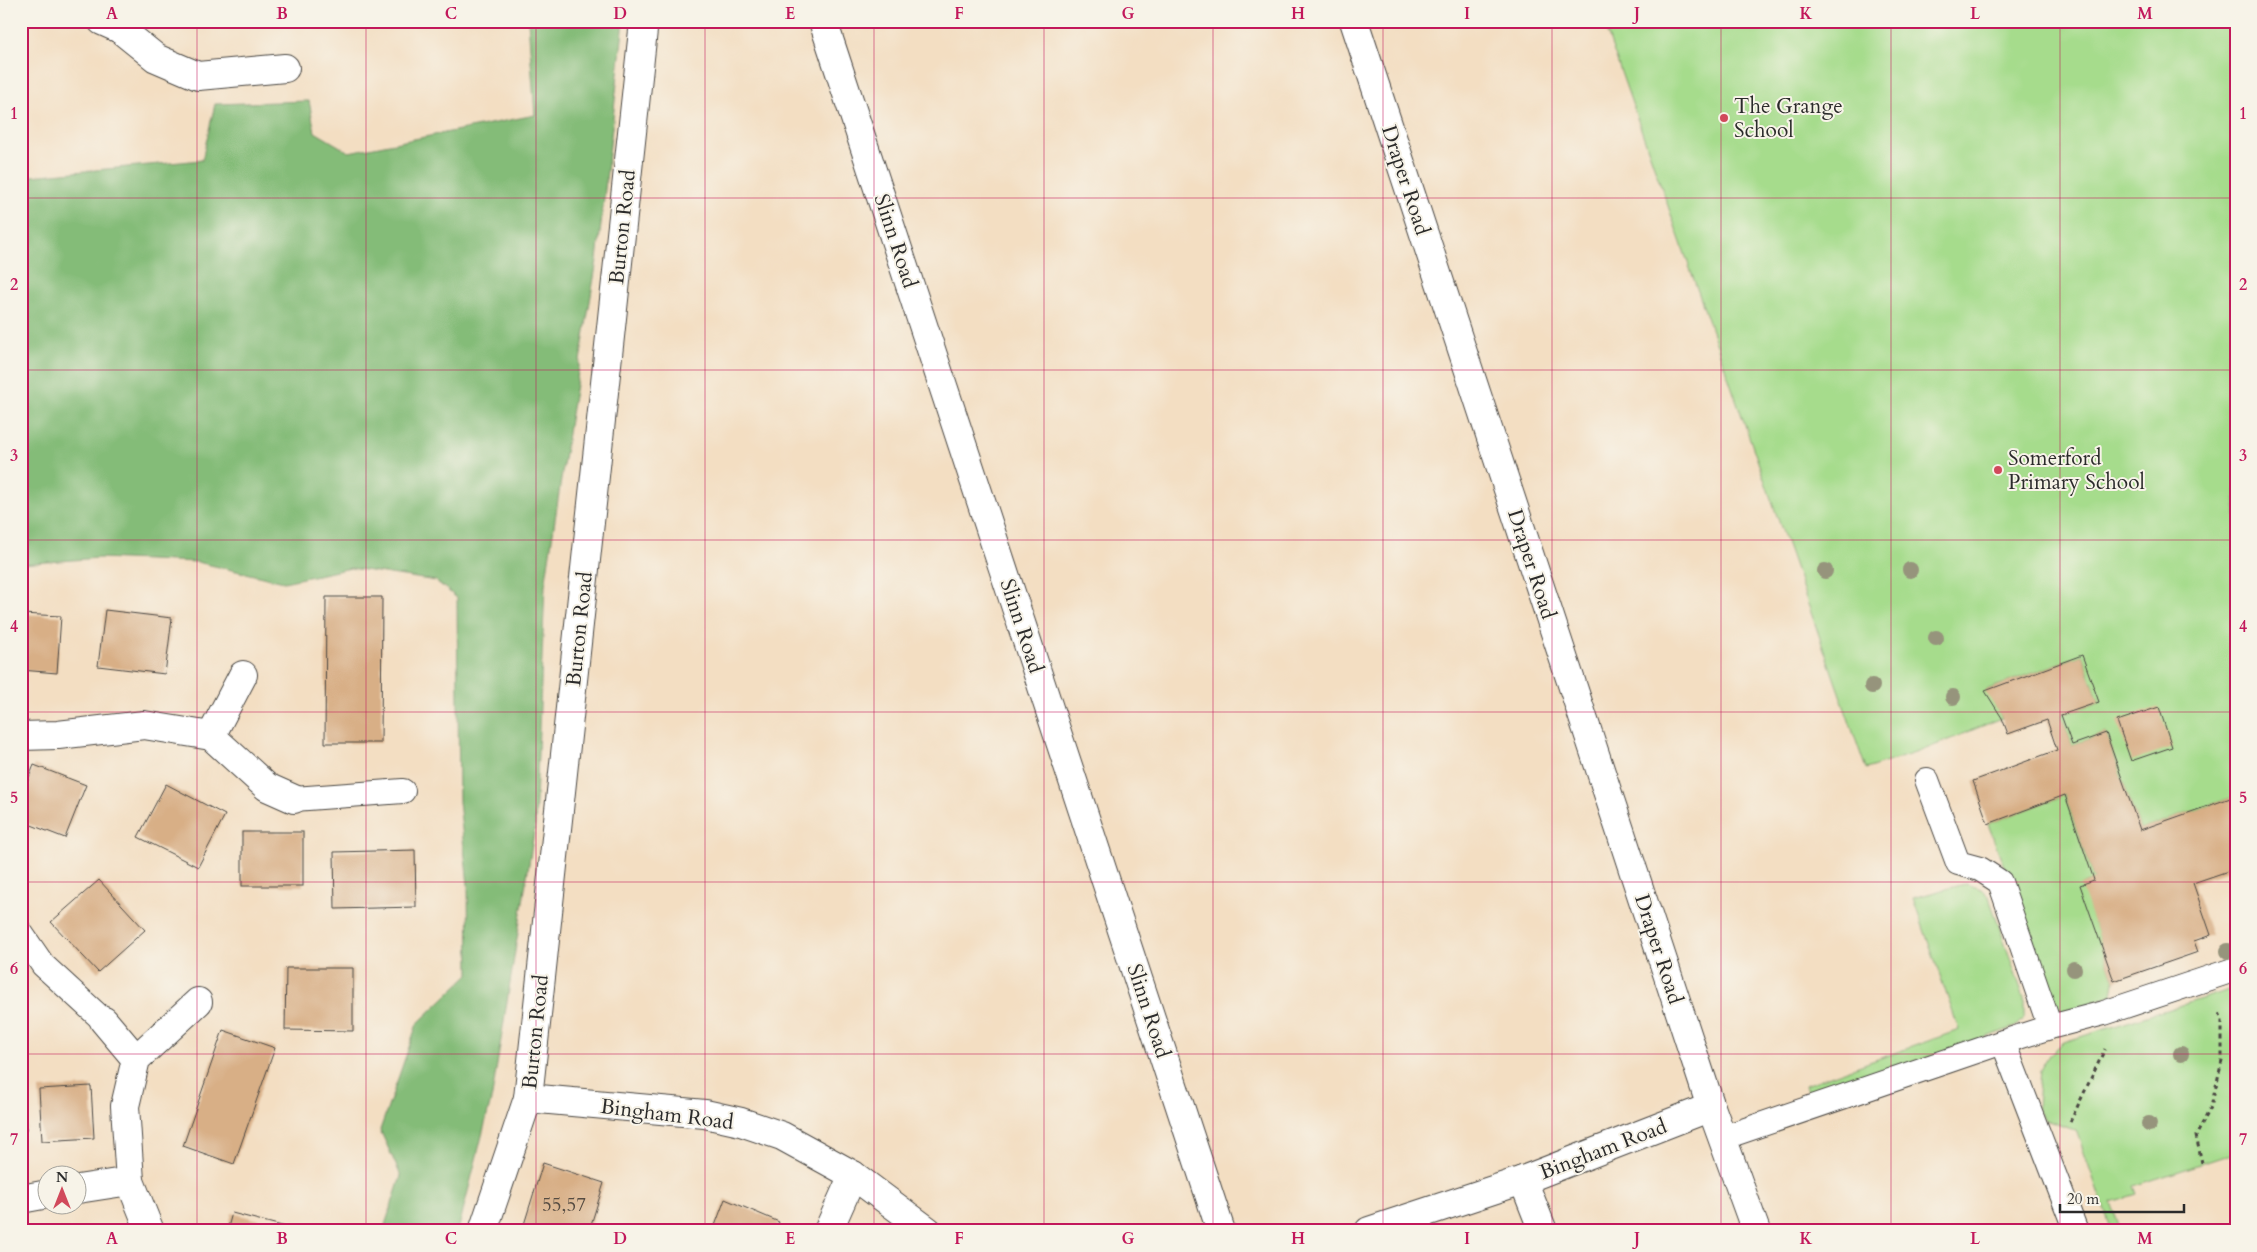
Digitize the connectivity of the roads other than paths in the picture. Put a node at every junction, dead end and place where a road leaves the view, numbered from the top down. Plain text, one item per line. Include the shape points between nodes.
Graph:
1 (102, 21) edge
2 (644, 21) edge
3 (823, 21) edge
4 (1354, 21) edge
5 (285, 68) dead end
6 (243, 676) dead end
7 (21, 736) edge
8 (211, 736) junction
9 (1927, 780) dead end
10 (403, 791) dead end
11 (294, 799) joint
12 (21, 933) edge
13 (2236, 969) edge
14 (198, 1002) dead end
15 (104, 1021) joint
16 (2050, 1026) junction
17 (2004, 1042) junction
18 (136, 1060) junction
19 (528, 1098) junction
20 (1711, 1108) junction
21 (1722, 1138) junction
22 (853, 1175) junction
23 (1523, 1180) junction
24 (130, 1181) junction
25 (88, 1188) edge
26 (38, 1196) edge
27 (21, 1199) edge
28 (150, 1231) edge
29 (483, 1231) edge
30 (828, 1231) edge
31 (928, 1231) edge
32 (1221, 1231) edge
33 (1369, 1231) edge
34 (1542, 1231) edge
35 (1756, 1231) edge
36 (2076, 1231) edge

1 - 5 street via 120,29 156,58 198,76
2 - 19 street, Burton Road
3 - 32 street, Slinn Road
4 - 20 street, Draper Road
6 - 8 street
7 - 8 street via 144,725
8 - 11 street via 267,786
9 - 16 lane via 1958,863 1980,869 2000,882
10 - 11 lane
12 - 15 lane via 43,965
13 - 16 lane via 2104,1013
14 - 18 street
15 - 18 street
16 - 17 lane
17 - 21 lane
17 - 36 lane
18 - 24 street via 125,1106
19 - 22 street, Bingham Road via 705,1114 741,1122 782,1136
19 - 29 street, Burton Road
20 - 21 street
20 - 23 street, Bingham Road
21 - 35 street
22 - 30 street
22 - 31 street, Bingham Road
23 - 33 street, Bingham Road
23 - 34 street
24 - 25 street
24 - 28 street
26 - 27 street

